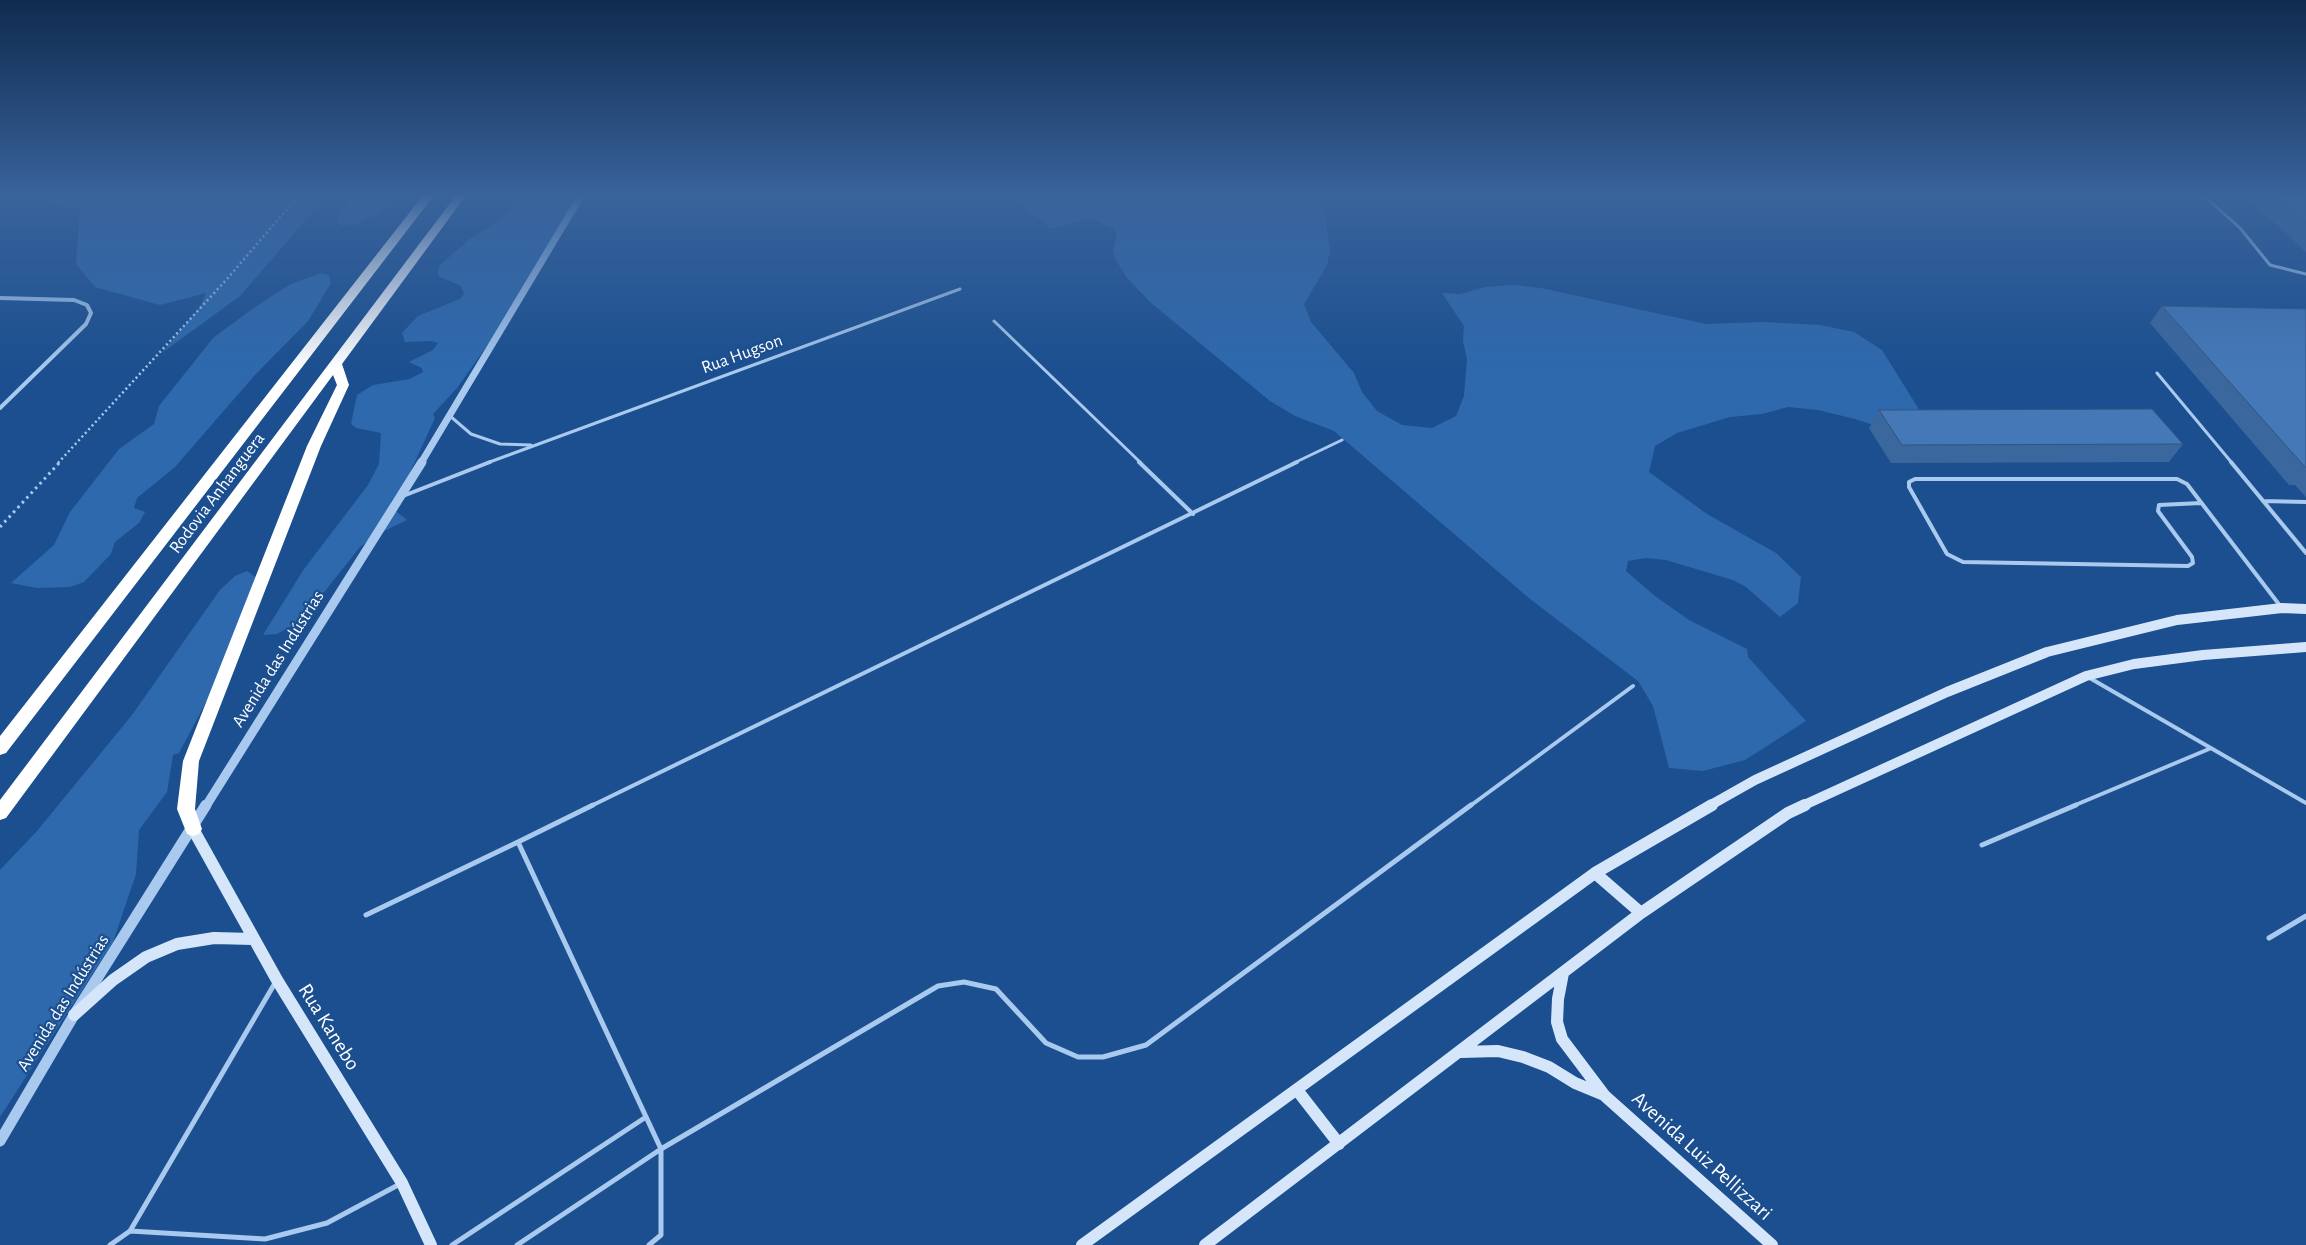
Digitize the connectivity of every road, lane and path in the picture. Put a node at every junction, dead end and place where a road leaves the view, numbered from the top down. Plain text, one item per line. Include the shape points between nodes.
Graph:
1 (250, 252) edge
2 (385, 252) edge
3 (418, 252) edge
4 (547, 252) edge
5 (2258, 252) edge
6 (2306, 274) edge
7 (960, 289) dead end
8 (0, 298) edge
9 (994, 321) dead end
10 (335, 363) junction
11 (2157, 373) dead end
12 (0, 408) edge
13 (450, 416) junction
14 (1342, 440) dead end
15 (533, 445) junction
16 (401, 497) junction
17 (2263, 501) junction
18 (2306, 502) edge
19 (2201, 504) junction
20 (1193, 514) junction
21 (0, 527) edge
22 (2306, 553) edge
23 (2282, 608) junction
24 (2306, 609) edge
25 (2306, 647) edge
26 (2086, 676) junction
27 (1633, 686) dead end
28 (0, 748) edge
29 (2209, 748) junction
30 (2306, 803) edge
31 (0, 813) edge
32 (193, 829) junction
33 (518, 842) junction
34 (1982, 845) dead end
35 (1595, 873) junction
36 (1642, 913) junction
37 (366, 915) dead end
38 (2306, 916) edge
39 (2269, 938) dead end
40 (253, 939) junction
41 (1563, 973) junction
42 (277, 980) junction
43 (74, 1015) junction
44 (1460, 1052) junction
45 (1297, 1090) junction
46 (1605, 1096) junction
47 (646, 1117) junction
48 (0, 1141) edge
49 (1339, 1144) junction
50 (661, 1149) junction
51 (402, 1183) junction
52 (130, 1231) junction
53 (264, 1242) edge
54 (110, 1245) edge
55 (431, 1245) edge
56 (452, 1245) edge
57 (518, 1245) edge
58 (649, 1245) edge
59 (1082, 1245) edge
60 (1205, 1245) edge
61 (1772, 1245) edge

1 - 21 path
2 - 28 highway, Rodovia Anhanguera
3 - 10 highway, Rodovia Anhanguera
4 - 13 street, Avenida das Indústrias
5 - 6 lane via 2270,265
7 - 15 lane, Rua Hugson
8 - 12 street via 74,300 87,305 91,313 86,324
9 - 20 lane
10 - 31 highway, Rodovia Anhanguera
10 - 32 highway via 343,385 314,446 191,761 186,809
11 - 17 lane
13 - 15 lane, Rua Hugson via 471,434 500,444
13 - 16 street, Avenida das Indústrias
14 - 20 lane
15 - 16 lane, Rua Hugson
16 - 32 street, Avenida das Indústrias
17 - 18 lane
17 - 22 lane
19 - 19 lane via 2187,484 2167,478 1915,479 1909,482 1947,554 1963,562 2188,566 2193,563 2192,557 2158,511 2158,505
19 - 23 lane
20 - 33 lane
23 - 24 main road
23 - 35 main road via 2177,620 2047,652 1947,692 1755,780
25 - 26 main road via 2134,664
26 - 29 lane
26 - 36 main road via 1788,813
27 - 50 lane via 1146,1045 1103,1057 1078,1056 1046,1042 996,989 964,982 938,986
29 - 30 lane
29 - 34 lane
32 - 40 main road, Rua Kanebo
32 - 43 street, Avenida das Indústrias
33 - 37 lane
33 - 47 lane
35 - 36 main road
35 - 45 main road
36 - 41 main road
38 - 39 lane
40 - 42 main road, Rua Kanebo
40 - 43 main road via 214,938 178,944 146,957 113,980
41 - 44 main road
41 - 46 main road, Avenida Luiz Pellizzari via 1558,1014 1562,1039
42 - 51 main road, Rua Kanebo
42 - 52 lane
43 - 48 street, Avenida das Indústrias
44 - 46 main road, Avenida Luiz Pellizzari via 1498,1052 1523,1057 1549,1066 1575,1083
44 - 49 main road
45 - 49 main road
45 - 59 main road
46 - 61 main road, Avenida Luiz Pellizzari
47 - 50 lane
47 - 56 lane
49 - 60 main road
50 - 57 lane
50 - 58 lane via 661,1235
51 - 53 lane via 327,1223
51 - 55 main road, Rua Kanebo
52 - 53 lane
52 - 54 lane

